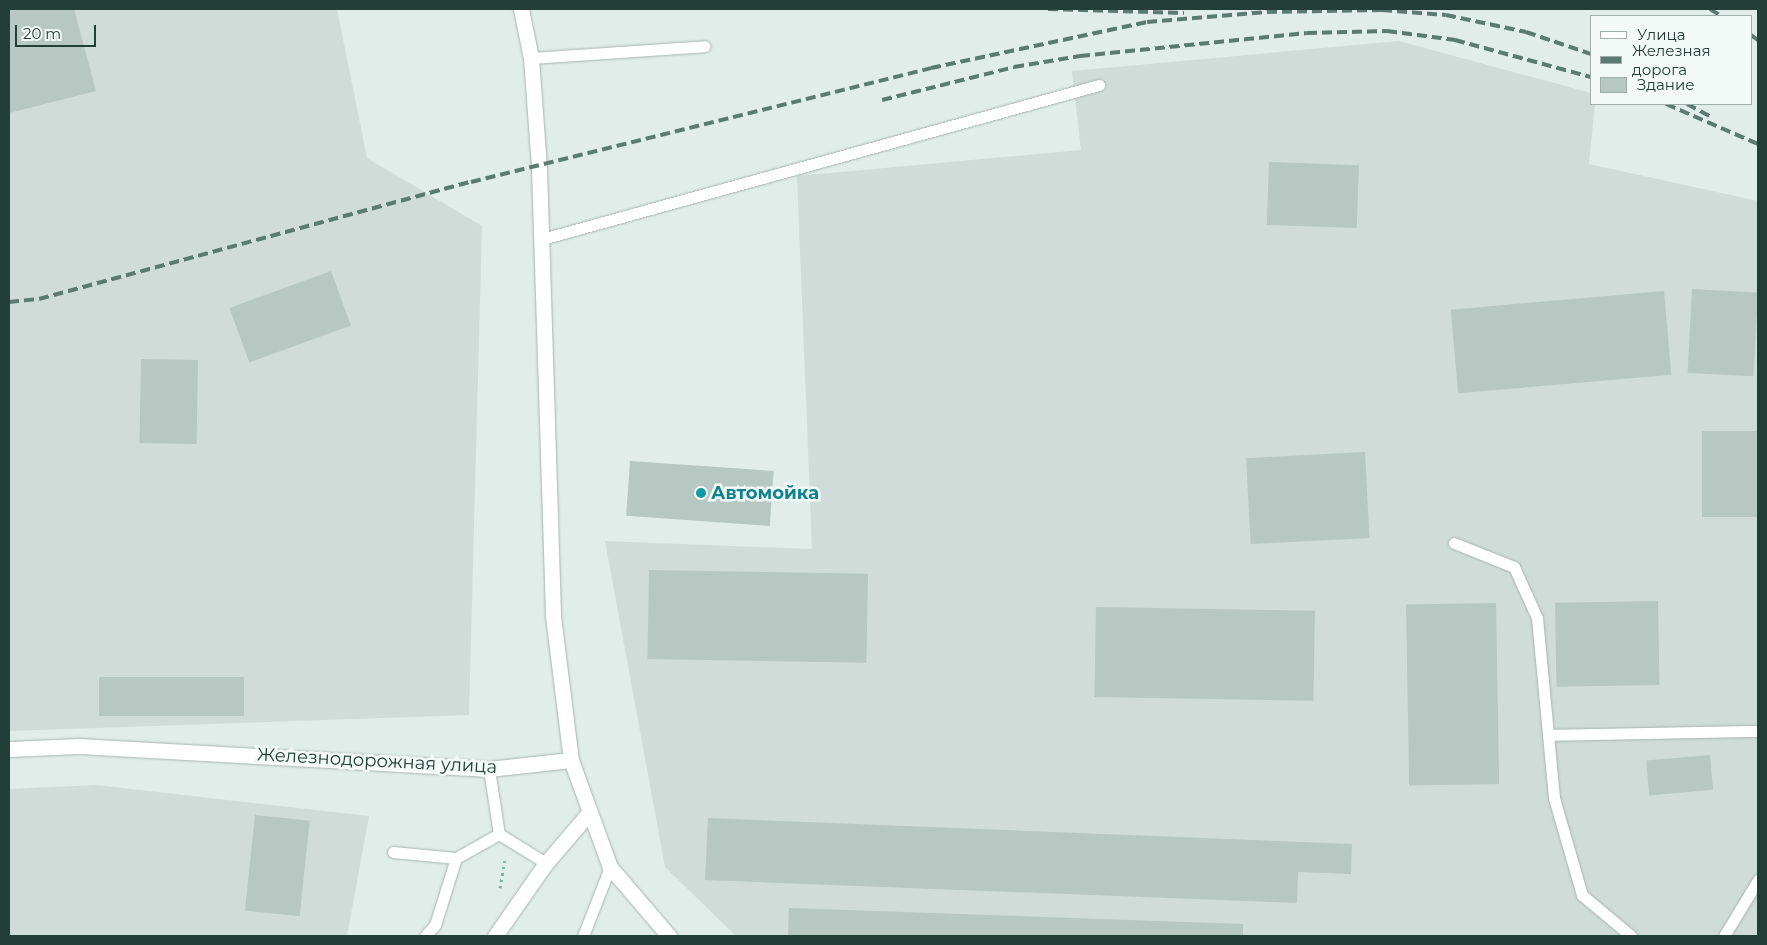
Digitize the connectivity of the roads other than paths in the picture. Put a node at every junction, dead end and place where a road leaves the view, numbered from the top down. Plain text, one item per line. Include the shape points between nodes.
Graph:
1 (522, 9) edge
2 (705, 46) dead end
3 (532, 58) junction
4 (1099, 84) dead end
5 (542, 239) junction
6 (1454, 543) dead end
7 (1758, 731) edge
8 (1548, 735) junction
9 (9, 749) edge
10 (571, 760) junction
11 (489, 769) junction
12 (588, 814) junction
13 (499, 834) junction
14 (392, 852) dead end
15 (456, 858) junction
16 (546, 863) junction
17 (610, 866) junction
18 (1758, 880) edge
19 (425, 936) edge
20 (495, 936) edge
21 (583, 936) edge
22 (670, 936) edge
23 (1632, 936) edge
24 (1724, 936) edge

1 - 3 main road
2 - 3 lane
3 - 5 main road
4 - 5 lane
5 - 10 main road via 553,616
6 - 8 lane via 1514,567 1537,618
7 - 8 lane
8 - 23 lane via 1554,798 1582,895
9 - 11 main road, Железнодорожная улица via 79,746
10 - 11 main road, Железнодорожная улица
10 - 12 main road
11 - 13 lane
12 - 16 main road
12 - 17 main road
13 - 15 lane
13 - 16 lane
14 - 15 lane
15 - 19 lane via 435,924
16 - 20 main road
17 - 21 lane
17 - 22 main road
18 - 24 lane

